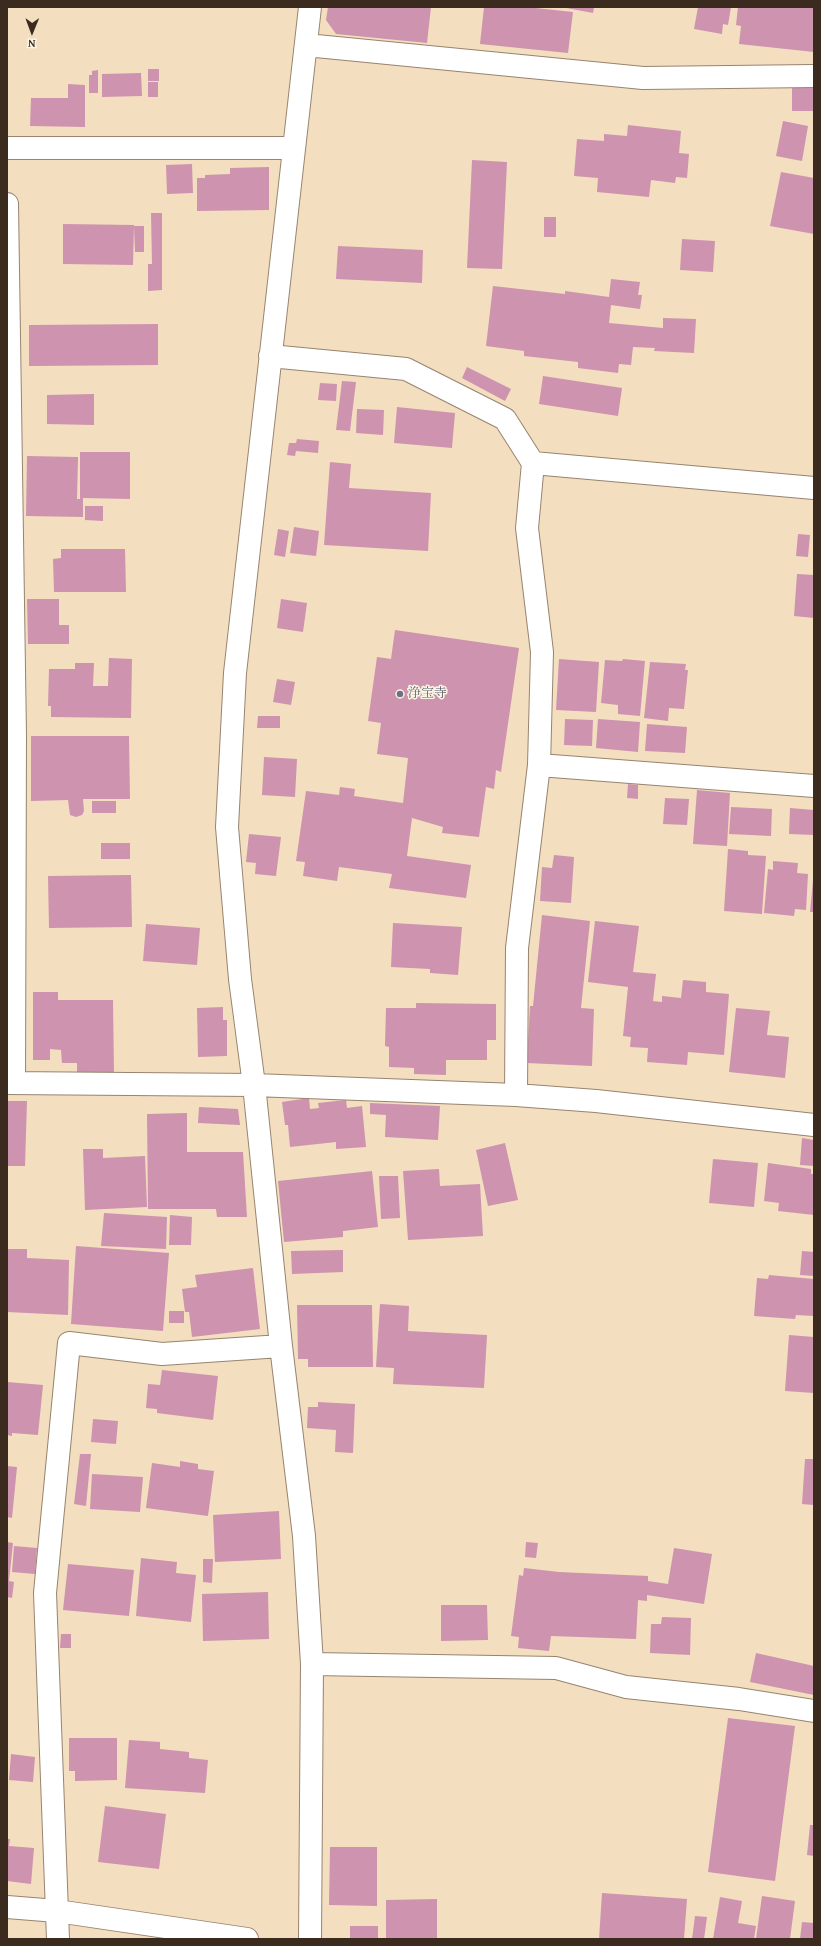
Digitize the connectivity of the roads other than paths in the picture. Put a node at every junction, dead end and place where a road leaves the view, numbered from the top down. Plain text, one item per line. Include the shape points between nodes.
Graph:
1 (310, 7) edge
2 (306, 44) junction
3 (814, 76) edge
4 (7, 148) edge
5 (293, 148) junction
6 (7, 204) edge
7 (270, 356) junction
8 (533, 463) junction
9 (814, 488) edge
10 (538, 765) junction
11 (814, 786) edge
12 (11, 1083) edge
13 (254, 1085) junction
14 (516, 1095) junction
15 (814, 1125) edge
16 (281, 1346) junction
17 (312, 1664) junction
18 (814, 1711) edge
19 (7, 1907) edge
20 (57, 1911) junction
21 (58, 1939) edge
22 (247, 1939) edge
23 (310, 1939) edge

1 - 2 street
2 - 3 street via 643,78
2 - 5 street
4 - 5 street
5 - 7 street
6 - 12 street via 15,736
7 - 8 street via 406,369 506,419
7 - 13 street via 235,673 227,827 240,979
8 - 9 street
8 - 10 street via 527,528 542,652
10 - 11 street
10 - 14 street via 517,948
12 - 13 street
13 - 14 street
13 - 16 street
14 - 15 street via 596,1101
16 - 17 street via 304,1536
16 - 20 street via 162,1354 69,1343 45,1593
17 - 18 street via 556,1668 626,1687 739,1699
17 - 23 street
19 - 20 street
20 - 21 street
20 - 22 street

